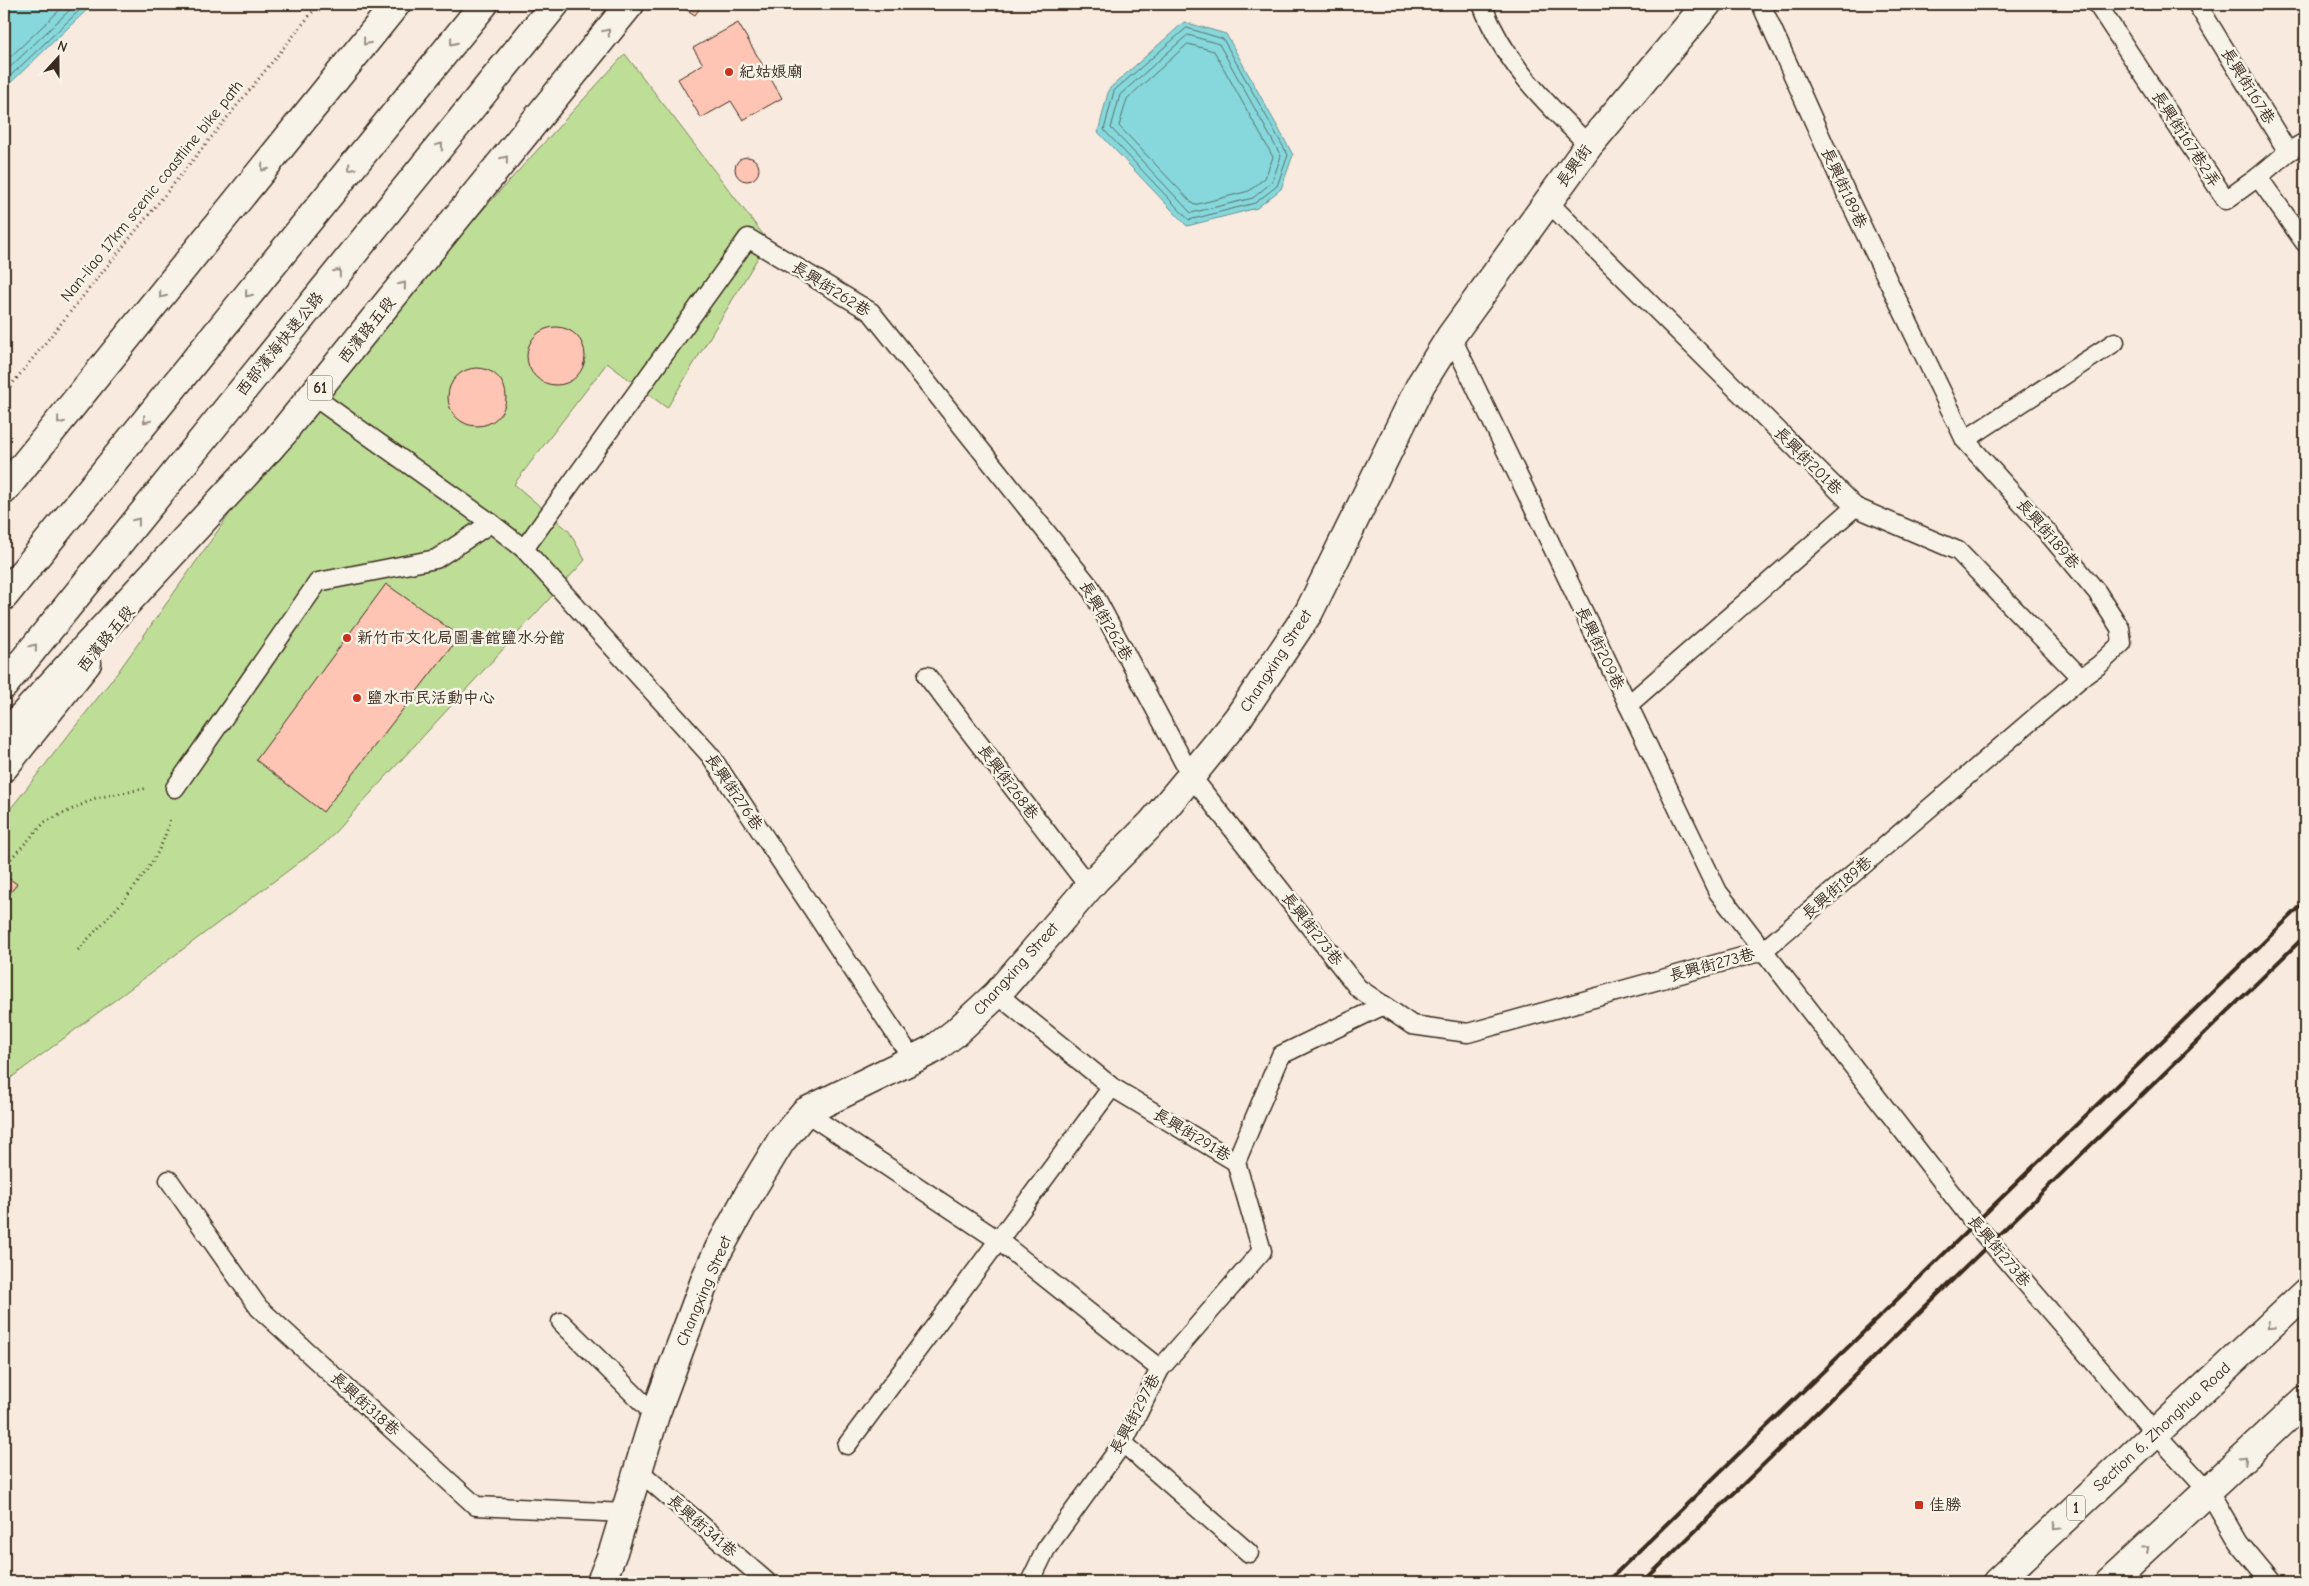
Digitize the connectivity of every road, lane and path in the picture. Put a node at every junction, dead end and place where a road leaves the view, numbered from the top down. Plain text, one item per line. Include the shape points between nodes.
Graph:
1 (319, 4) edge
2 (396, 4) edge
3 (484, 4) edge
4 (555, 4) edge
5 (630, 4) edge
6 (1482, 4) edge
7 (1708, 4) edge
8 (1761, 4) edge
9 (2097, 4) edge
10 (2197, 4) edge
11 (2305, 142) edge
12 (1589, 145) junction
13 (2288, 152) junction
14 (2258, 177) junction
15 (1548, 202) junction
16 (2305, 242) edge
17 (1451, 336) junction
18 (2115, 342) dead end
19 (4, 394) edge
20 (313, 396) junction
21 (285, 431) junction
22 (1965, 440) junction
23 (4, 490) edge
24 (1855, 507) junction
25 (491, 523) junction
26 (524, 549) junction
27 (4, 596) edge
28 (927, 676) dead end
29 (2081, 678) junction
30 (4, 685) edge
31 (1628, 705) junction
32 (4, 736) edge
33 (4, 767) edge
34 (1191, 776) junction
35 (175, 788) junction
36 (4, 866) edge
37 (1089, 888) junction
38 (78, 950) dead end
39 (1763, 951) junction
40 (997, 994) junction
41 (1384, 1005) junction
42 (913, 1060) junction
43 (1112, 1088) junction
44 (805, 1112) junction
45 (1236, 1162) junction
46 (169, 1180) dead end
47 (998, 1240) junction
48 (2305, 1292) edge
49 (561, 1322) dead end
50 (1160, 1369) junction
51 (2305, 1400) edge
52 (655, 1415) junction
53 (2155, 1433) junction
54 (1123, 1443) junction
55 (847, 1445) dead end
56 (638, 1470) junction
57 (2209, 1492) junction
58 (625, 1513) junction
59 (1249, 1552) dead end
60 (602, 1582) edge
61 (767, 1582) edge
62 (1030, 1582) edge
63 (1997, 1582) edge
64 (2110, 1582) edge
65 (2271, 1582) edge

1 - 19 path, Nan-liao 17km scenic coastline bike path
2 -> 23 main road
3 -> 27 main road
30 -> 4 main road, 西部濱海快速公路
20 -> 5 main road, 西濱路五段 / 61
6 - 12 lane via 1491,29 1516,67 1546,105
7 - 12 main road, 長興街
8 - 22 lane, 長興街189巷 via 1851,204
9 - 14 lane, 長興街167巷2弄 via 2226,200
10 - 13 lane, 長興街167巷
11 - 13 lane
12 - 15 main road, 長興街
13 - 14 lane
14 - 16 lane
15 - 17 main road, 長興街
15 - 24 lane, 長興街201巷
17 - 31 lane, 長興街209巷
17 - 34 main road, Changxing Street via 1422,384 1309,612 1238,718
18 - 22 lane
20 - 21 main road, 西濱路五段 / 61
20 - 25 lane
21 - 32 main road
21 - 33 main road, 西濱路五段 / 61 via 119,621
22 - 29 lane, 長興街189巷 via 2097,592 2120,628 2122,643
24 - 29 lane via 1958,551
24 - 31 lane, 長興街201巷
25 - 26 lane
25 - 35 lane via 436,559 318,582
26 - 34 lane, 長興街262巷 via 748,238 871,312 1090,587
26 - 42 lane, 長興街276巷 via 710,755
28 - 37 lane, 長興街268巷
29 - 39 lane, 長興街189巷
31 - 39 lane, 長興街209巷 via 1718,892
34 - 37 main road, Changxing Street via 1152,823
34 - 41 lane, 長興街273巷 via 1358,988
35 - 36 path via 144,788 96,798 45,822
35 - 38 path via 168,827 144,876
37 - 40 main road, Changxing Street
39 - 41 lane, 長興街273巷 via 1468,1033 1412,1025
39 - 53 lane, 長興街273巷 via 1975,1224
40 - 42 main road, Changxing Street via 956,1033
40 - 43 lane, 長興街291巷
41 - 45 lane via 1281,1055
42 - 44 main road, Changxing Street
43 - 45 lane, 長興街291巷
43 - 47 lane
44 - 47 lane, 長興街297巷
44 - 52 main road, Changxing Street via 781,1140 719,1249
45 - 50 lane, 長興街291巷 via 1262,1251
46 - 58 lane, 長興街318巷 via 259,1308 476,1506
47 - 50 lane, 長興街297巷
47 - 55 lane
48 -> 53 main road, Section 6, Zhonghua Road / 1
49 - 52 lane
50 - 54 lane, 長興街297巷
57 -> 51 main road
52 - 56 main road, Changxing Street
53 - 57 lane, 長興街273巷
53 -> 63 main road, Section 6, Zhonghua Road / 1
54 - 59 lane
54 - 62 lane, 長興街297巷 via 1046,1549
56 - 58 main road, Changxing Street
56 - 61 lane, 長興街341巷
64 -> 57 main road
57 - 65 lane, 長興街273巷 via 2238,1542
58 - 60 main road, Changxing Street

